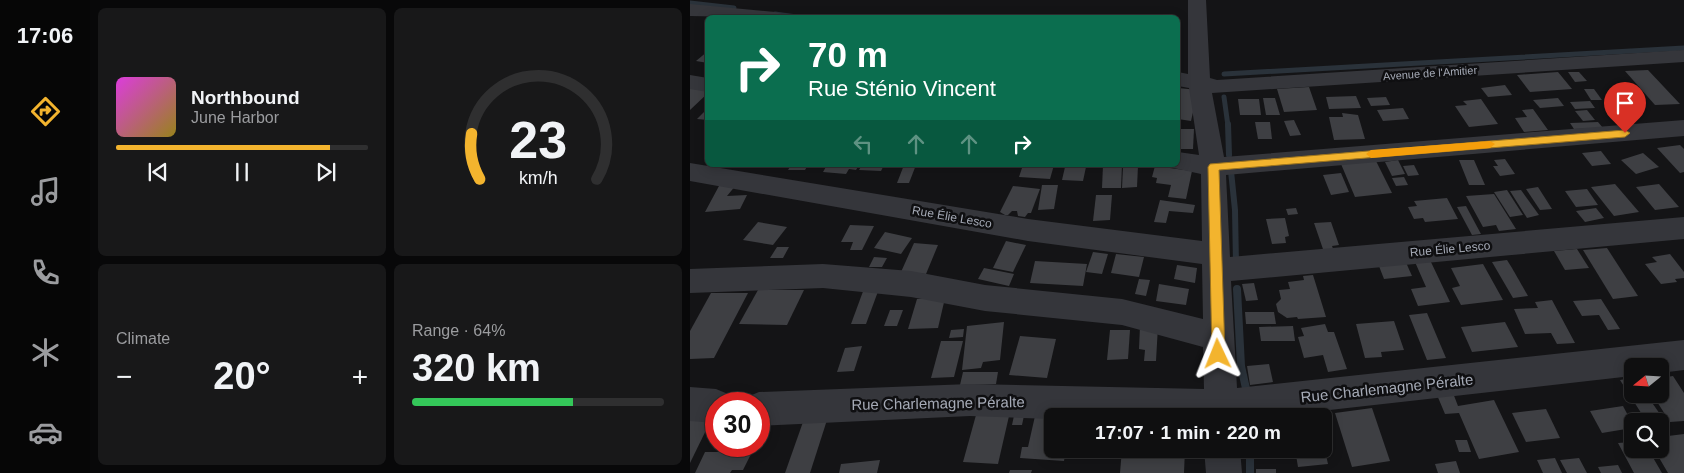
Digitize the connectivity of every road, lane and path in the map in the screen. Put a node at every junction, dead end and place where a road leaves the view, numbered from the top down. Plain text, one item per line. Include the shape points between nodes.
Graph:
1 (1197, 0) edge
2 (690, 10) edge
3 (743, 15) edge
4 (1684, 56) edge
5 (1188, 80) edge
6 (690, 82) edge
7 (705, 84) edge
8 (1684, 128) edge
9 (1180, 161) edge
10 (1213, 167) junction
11 (690, 172) edge
12 (1684, 228) edge
13 (1216, 262) junction
14 (690, 281) edge
15 (1218, 337) junction
16 (1684, 354) edge
17 (690, 404) edge
18 (705, 405) edge
19 (1152, 408) edge
20 (1220, 408) edge
21 (1244, 408) edge
22 (770, 409) edge
23 (1223, 458) edge
24 (1224, 473) edge

1 - 5 street
2 - 3 street
4 - 5 street, Avenue de l'Amitier via 1217,87
5 - 10 street
6 - 7 street
8 - 10 street
9 - 10 street
10 - 13 street
11 - 13 street, Rue Élie Lesco
12 - 13 street, Rue Élie Lesco
13 - 15 street
14 - 15 street via 823,276 911,284 985,298 1122,312
15 - 20 street
16 - 21 street, Rue Charlemagne Péralte
17 - 18 street
19 - 22 street, Rue Charlemagne Péralte via 970,400
23 - 24 street

